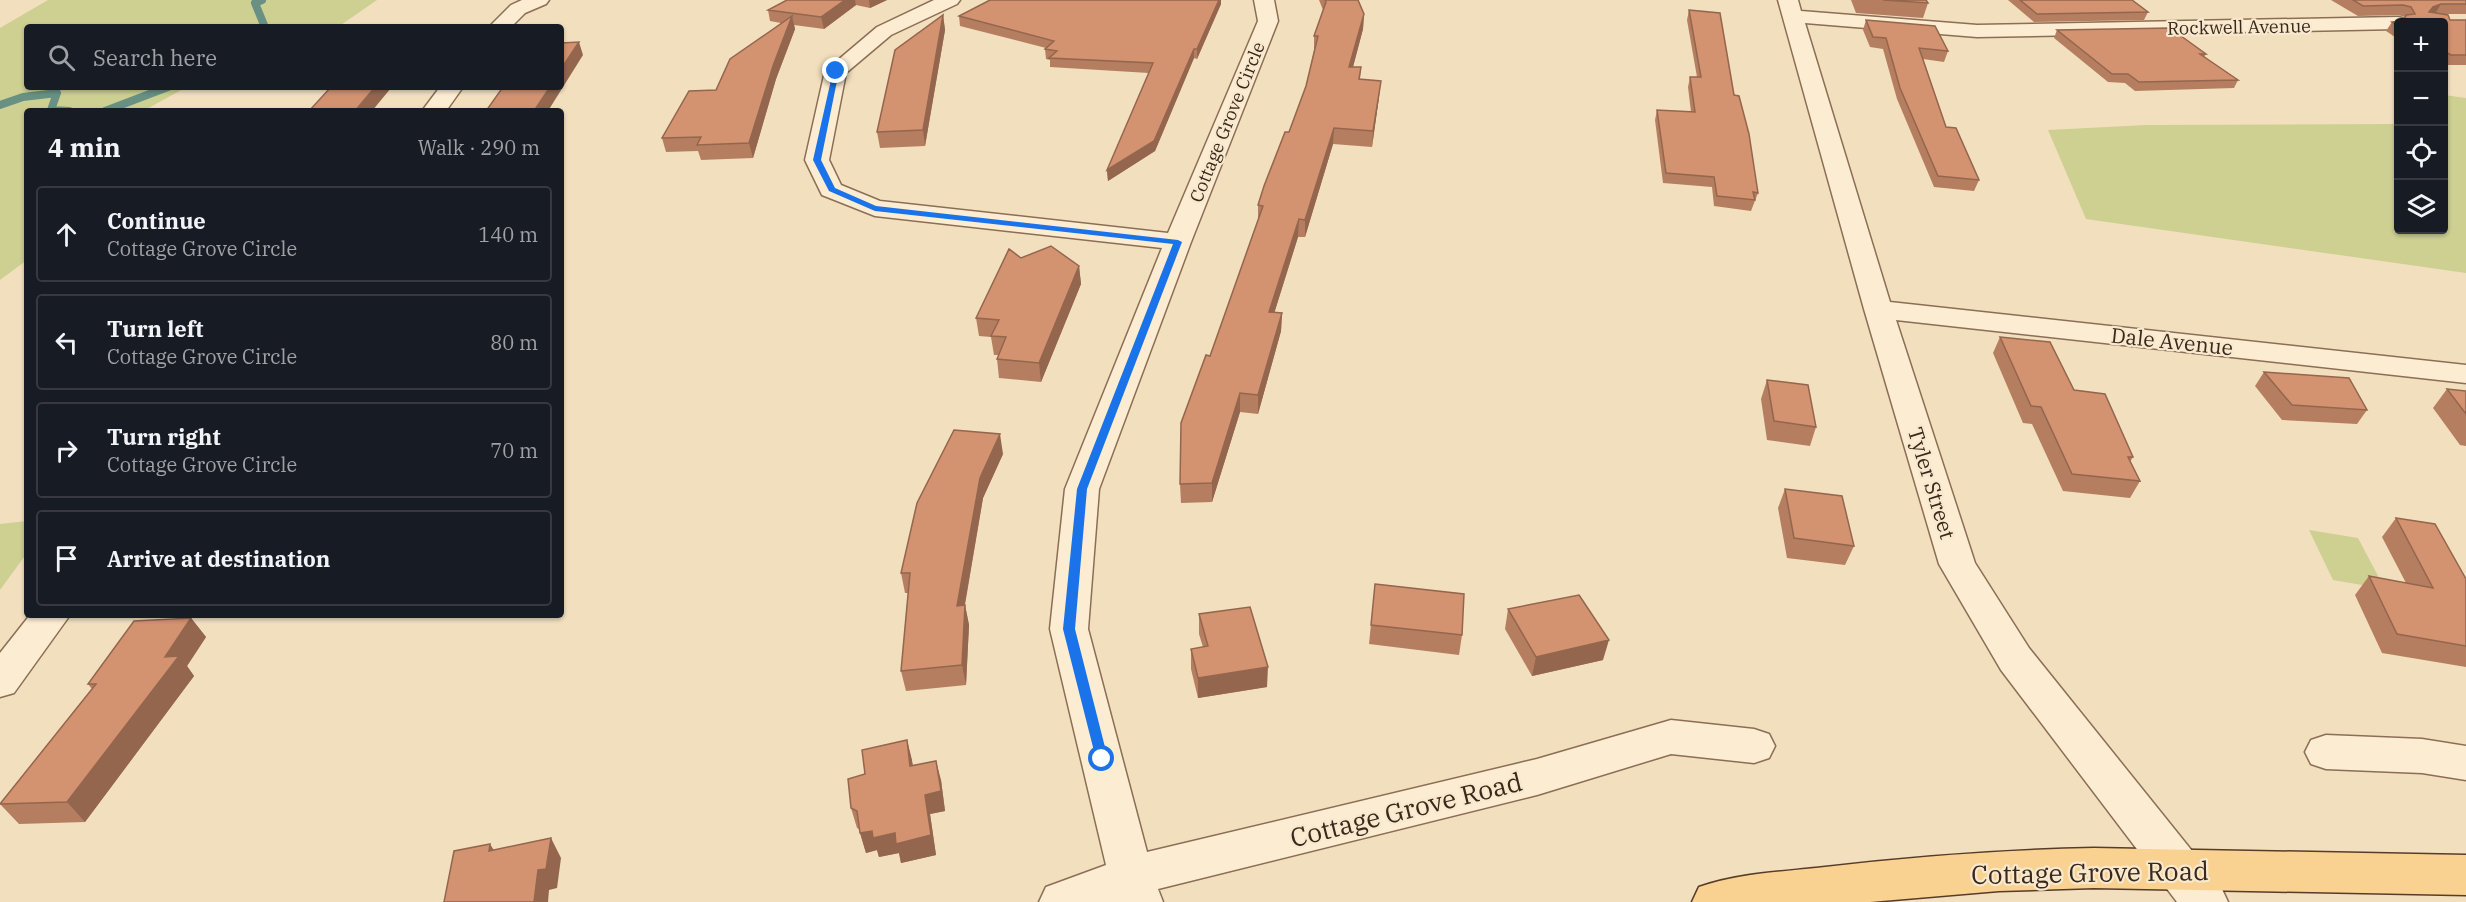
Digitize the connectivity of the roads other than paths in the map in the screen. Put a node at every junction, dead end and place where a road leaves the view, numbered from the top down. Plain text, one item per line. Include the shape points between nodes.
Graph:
1 (539, 0) edge
2 (950, 0) edge
3 (1264, 0) edge
4 (1790, 8) edge
5 (2394, 23) edge
6 (502, 24) edge
7 (450, 90) edge
8 (436, 108) edge
9 (1178, 242) junction
10 (1878, 309) junction
11 (2466, 374) edge
12 (49, 618) edge
13 (0, 682) edge
14 (1754, 746) dead end
15 (2326, 752) dead end
16 (2466, 763) edge
17 (2466, 875) edge
18 (2191, 886) edge
19 (1136, 889) edge
20 (1062, 902) edge
21 (1715, 902) edge

1 - 6 street via 518,9
2 - 9 street via 884,31 836,71 817,160 831,190 875,208
3 - 9 street, Cottage Grove Circle via 1268,21
4 - 5 street, Rockwell Avenue via 1977,31
4 - 10 street, Tyler Street
7 - 8 street
9 - 19 street, Cottage Grove Circle via 1082,489 1069,629
10 - 11 street, Dale Avenue
10 - 18 street, Tyler Street via 1957,564 2015,658
12 - 13 street
14 - 19 street, Cottage Grove Road via 1671,737
15 - 16 street via 2422,756
17 - 18 main road, Cottage Grove Road
18 - 21 main road, Cottage Grove Road via 2093,868 1935,876
19 - 20 street, Cottage Grove Road

